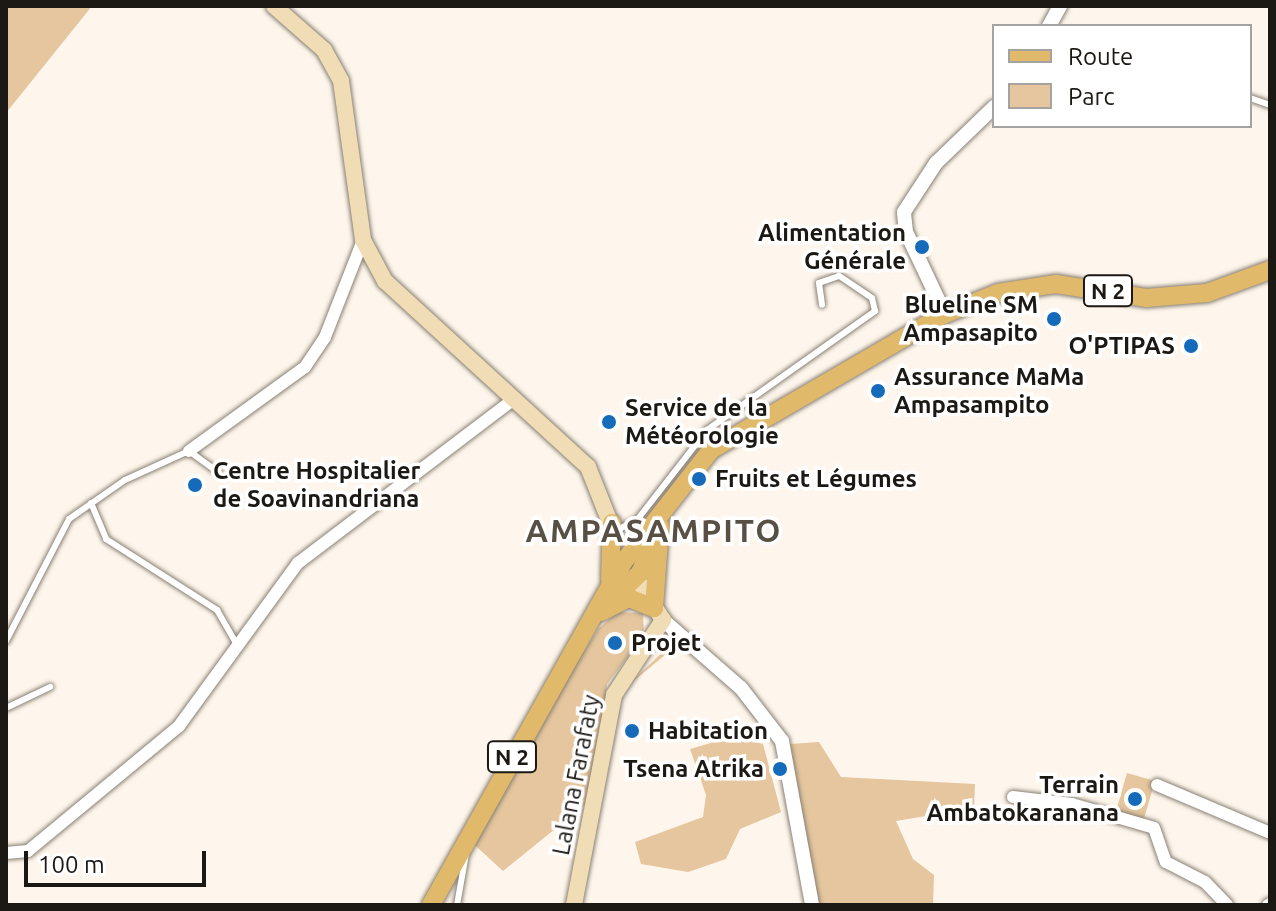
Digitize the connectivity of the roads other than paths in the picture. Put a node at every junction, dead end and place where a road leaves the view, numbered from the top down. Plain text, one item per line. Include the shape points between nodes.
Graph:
1 (274, 6) edge
2 (1060, 6) edge
3 (1050, 24) edge
4 (992, 109) edge
5 (363, 240) junction
6 (1270, 270) edge
7 (822, 305) dead end
8 (945, 314) junction
9 (514, 399) junction
10 (189, 451) junction
11 (219, 473) dead end
12 (91, 503) junction
13 (662, 515) junction
14 (616, 526) junction
15 (633, 567) junction
16 (600, 612) junction
17 (658, 614) junction
18 (6, 641) edge
19 (235, 641) junction
20 (50, 687) dead end
21 (6, 708) edge
22 (1157, 785) dead end
23 (1013, 797) dead end
24 (1270, 833) edge
25 (466, 837) junction
26 (6, 853) edge
27 (431, 905) edge
28 (457, 905) edge
29 (574, 905) edge
30 (812, 905) edge
31 (1227, 905) edge

1 - 5 main road via 324,50 341,81
2 - 3 street
4 - 8 street via 936,163 904,212 906,232
5 - 9 main road via 385,281
5 - 10 street via 325,337 305,367
6 - 8 main road, N 2 via 1207,293 1146,298 1056,284 998,293
7 - 14 lane via 819,283 839,276 872,298 875,311 707,430 661,485
8 - 13 main road, N 2 via 711,450
9 - 14 main road via 588,467
9 - 19 street via 298,563
10 - 11 lane
10 - 12 lane
12 - 18 lane via 54,543
12 - 19 lane via 106,539 217,610
13 - 14 main road via 641,535
13 - 15 main road, N 2
13 - 17 main road via 652,565
14 - 15 main road
14 - 16 main road via 610,581
15 - 16 main road, N 2
15 - 17 main road
16 - 17 main road via 629,598
16 - 25 main road, N 2
17 - 29 main road, Lalana Farafaty via 614,695
17 - 30 street via 741,688 782,741
19 - 26 street via 179,726 28,851
20 - 21 lane
22 - 24 street
23 - 31 street via 1060,801 1154,828 1166,862 1205,882
25 - 27 main road, N 2
25 - 28 lane

